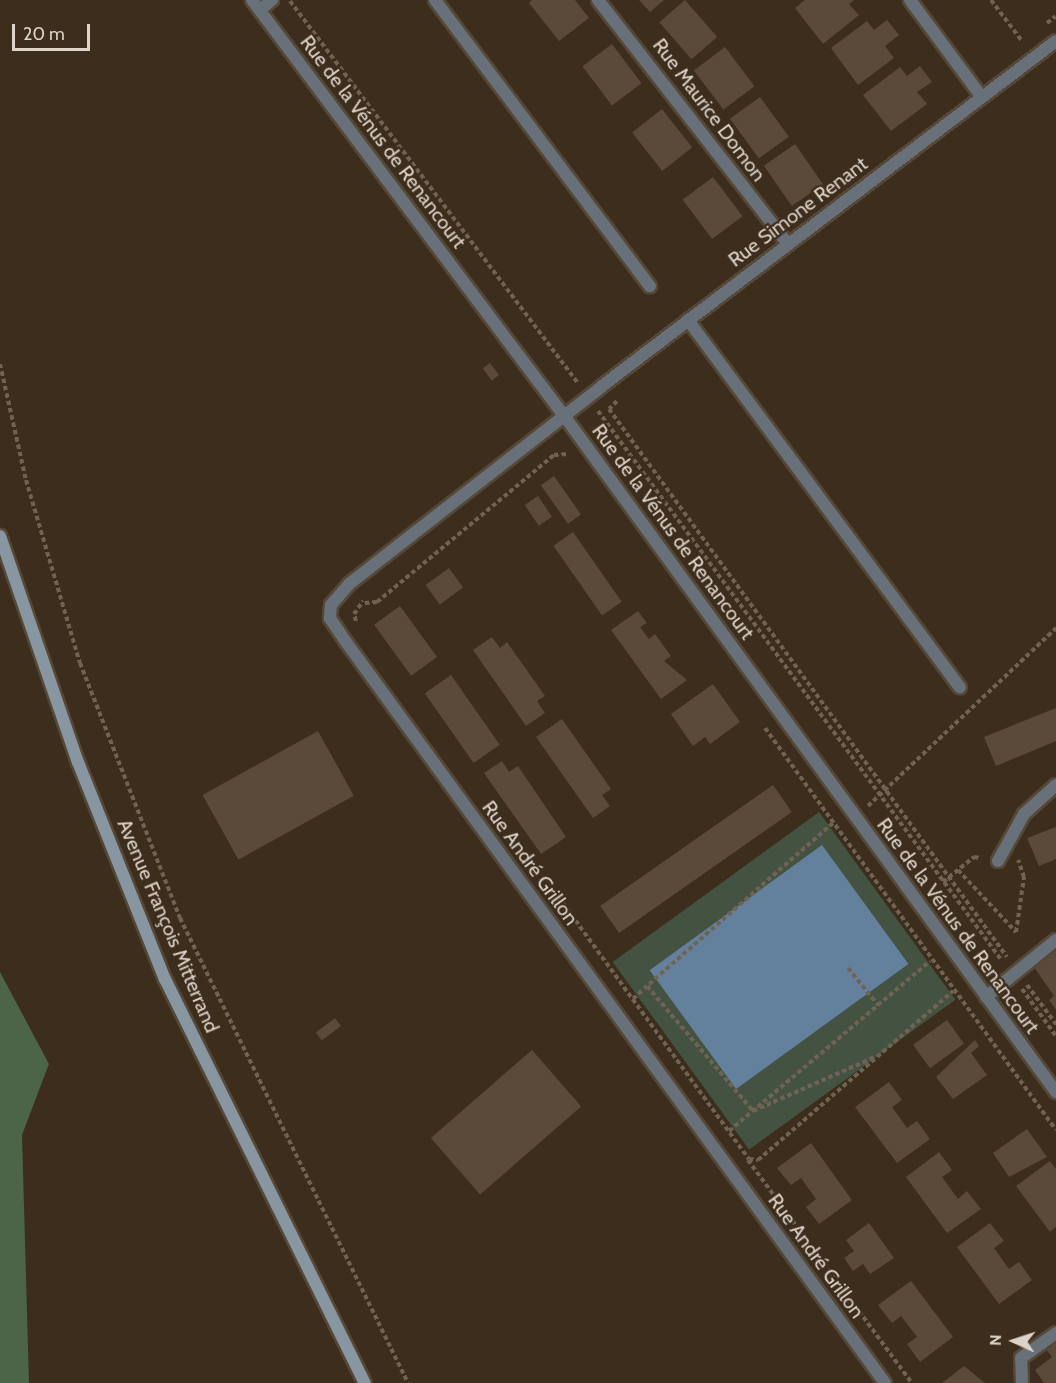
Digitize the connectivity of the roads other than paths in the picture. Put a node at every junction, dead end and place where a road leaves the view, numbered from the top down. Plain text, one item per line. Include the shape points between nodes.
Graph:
1 (272, 0) edge
2 (435, 0) edge
3 (598, 0) edge
4 (910, 0) edge
5 (256, 5) edge
6 (1056, 41) edge
7 (981, 96) junction
8 (788, 244) junction
9 (650, 286) dead end
10 (688, 320) junction
11 (565, 417) junction
12 (0, 536) edge
13 (960, 687) dead end
14 (1056, 785) edge
15 (998, 861) road end
16 (1056, 940) edge
17 (986, 997) junction
18 (1056, 1092) edge
19 (1056, 1333) edge
20 (365, 1383) edge
21 (885, 1383) edge
22 (1022, 1383) edge

1 - 5 street
2 - 9 street
3 - 8 street, Rue Maurice Domon
4 - 7 street
5 - 11 street, Rue de la Vénus de Renancourt
6 - 7 street, Rue Simone Renant
7 - 8 street, Rue Simone Renant
8 - 10 street, Rue Simone Renant
10 - 11 street, Rue Simone Renant
10 - 13 street
11 - 17 street, Rue de la Vénus de Renancourt
11 - 21 street, Rue André Grillon via 350,584 331,605 330,618
12 - 20 main road, Avenue François Mitterrand via 78,762 165,979
14 - 15 street via 1024,814
16 - 17 street
17 - 18 street, Rue de la Vénus de Renancourt
19 - 22 street via 1021,1358

